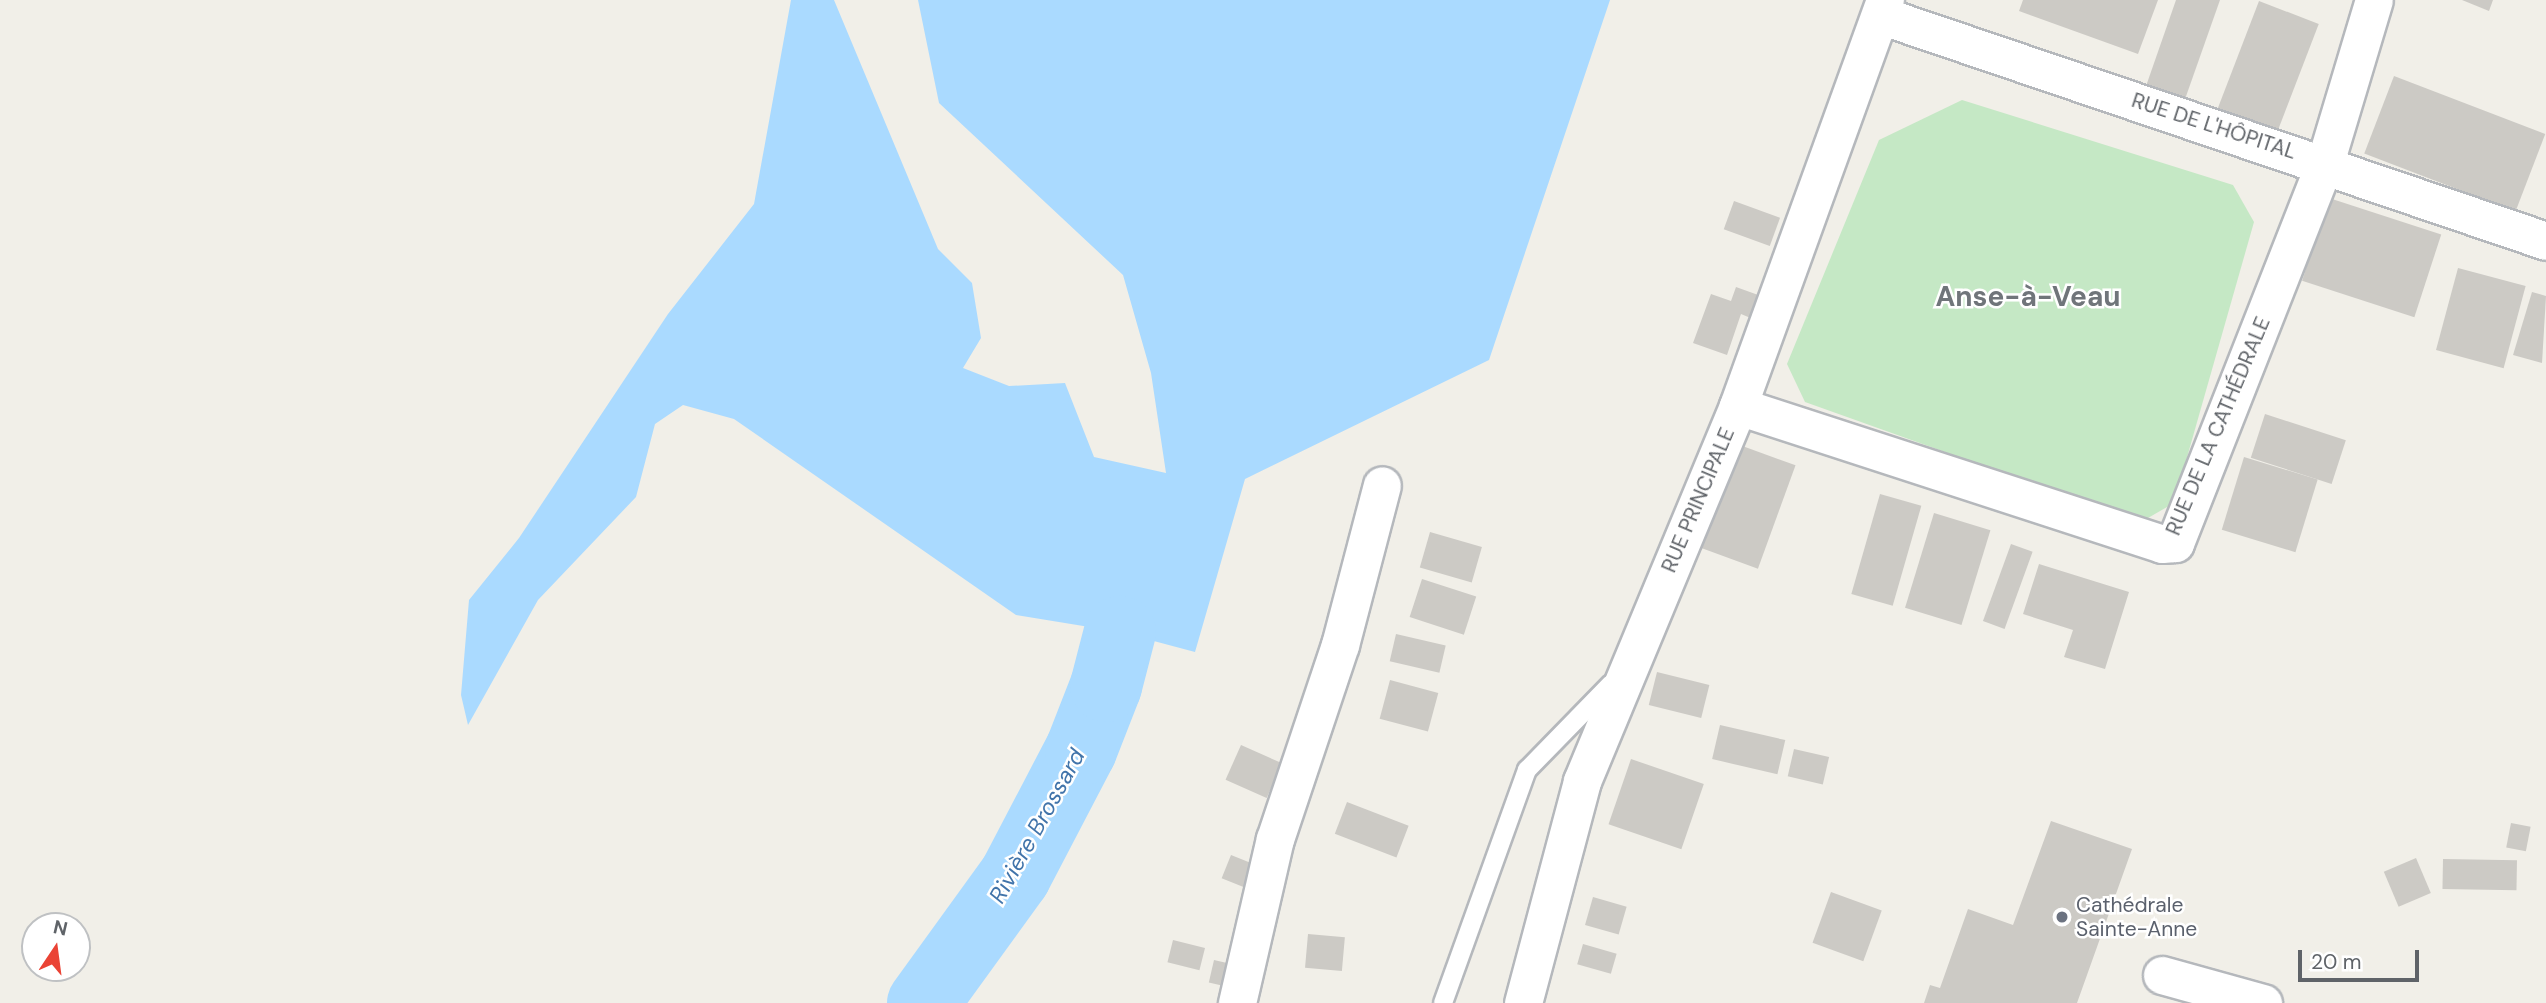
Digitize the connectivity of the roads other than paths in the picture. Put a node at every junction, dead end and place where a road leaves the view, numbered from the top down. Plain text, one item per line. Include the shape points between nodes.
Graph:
1 (2374, 0) edge
2 (1882, 7) edge
3 (2325, 163) junction
4 (2546, 241) edge
5 (1738, 406) junction
6 (1382, 485) dead end
7 (1625, 670) junction
8 (2162, 975) dead end
9 (1237, 1003) edge
10 (1443, 1003) edge
11 (1522, 1003) edge
12 (2263, 1003) edge

1 - 3 street, RUE DE LA CATHÉDRALE
2 - 3 street, RUE DE L'HÔPITAL
2 - 5 street, RUE PRINCIPALE
3 - 4 street, RUE DE L'HÔPITAL
3 - 5 street, RUE DE LA CATHÉDRALE via 2175,542 2162,544
5 - 7 street, RUE PRINCIPALE
6 - 9 street via 1340,645 1275,839
7 - 10 lane via 1527,770
7 - 11 street, RUE PRINCIPALE via 1582,781
8 - 12 street

